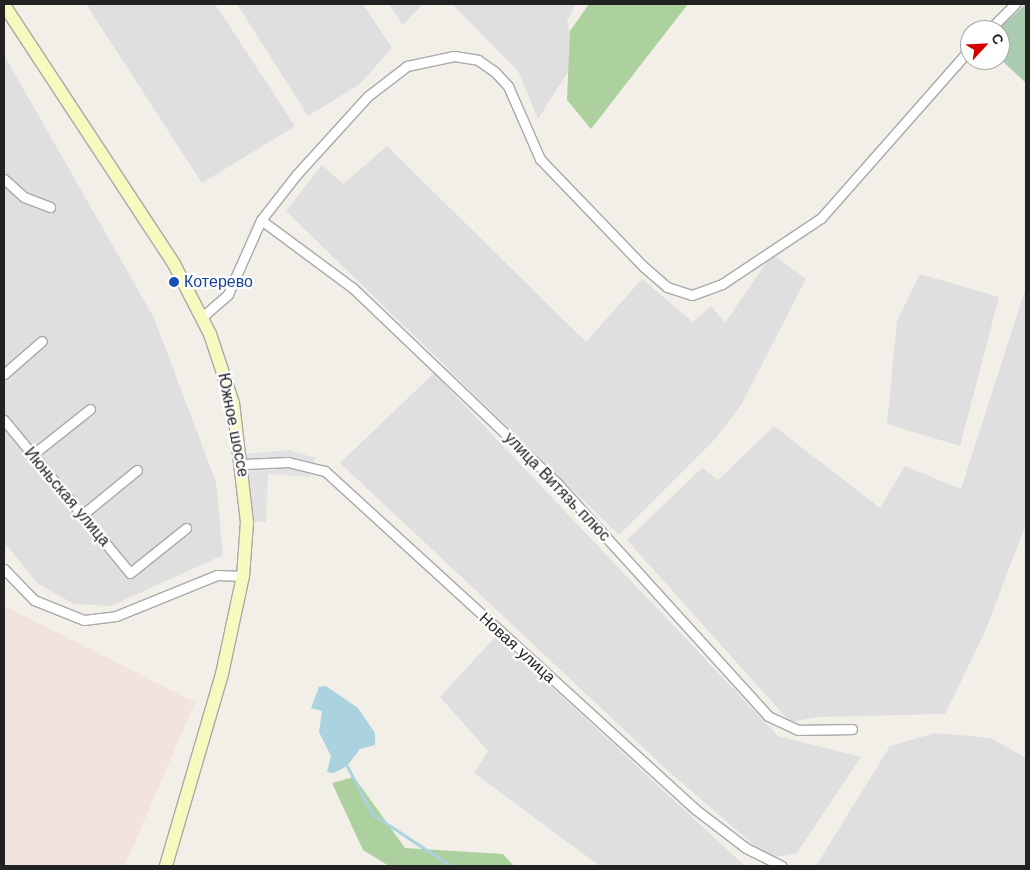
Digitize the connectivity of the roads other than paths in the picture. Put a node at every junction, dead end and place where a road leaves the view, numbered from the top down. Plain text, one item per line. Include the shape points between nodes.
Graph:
1 (1015, 4) edge
2 (4, 5) edge
3 (999, 20) edge
4 (960, 60) edge
5 (4, 179) edge
6 (50, 208) dead end
7 (262, 220) junction
8 (202, 317) junction
9 (42, 340) dead end
10 (4, 374) edge
11 (90, 409) dead end
12 (4, 420) edge
13 (32, 455) junction
14 (244, 464) junction
15 (137, 470) dead end
16 (82, 515) junction
17 (186, 528) dead end
18 (4, 569) edge
19 (244, 576) junction
20 (852, 729) dead end
21 (166, 866) edge
22 (782, 866) edge

1 - 3 street
2 - 8 main road, Южное шоссе via 152,226
4 - 7 street via 821,218 704,293 678,293 644,267 540,159 508,86 478,60 439,58 406,66 333,131
5 - 6 street via 24,197
7 - 8 street via 228,294
7 - 20 street, улица Витязь плюс via 353,288 544,470 768,716 798,730
8 - 14 main road, Южное шоссе via 230,391
9 - 10 street
11 - 13 street
12 - 13 street, Июньская улица
13 - 16 street, Июньская улица
14 - 19 main road, Южное шоссе via 247,522
14 - 22 street, Новая улица via 288,462 324,471 695,809 746,848
15 - 16 street
16 - 17 street, Июньская улица via 130,573
18 - 19 street via 34,600 84,620 116,616 217,575
19 - 21 main road, Южное шоссе via 222,674

